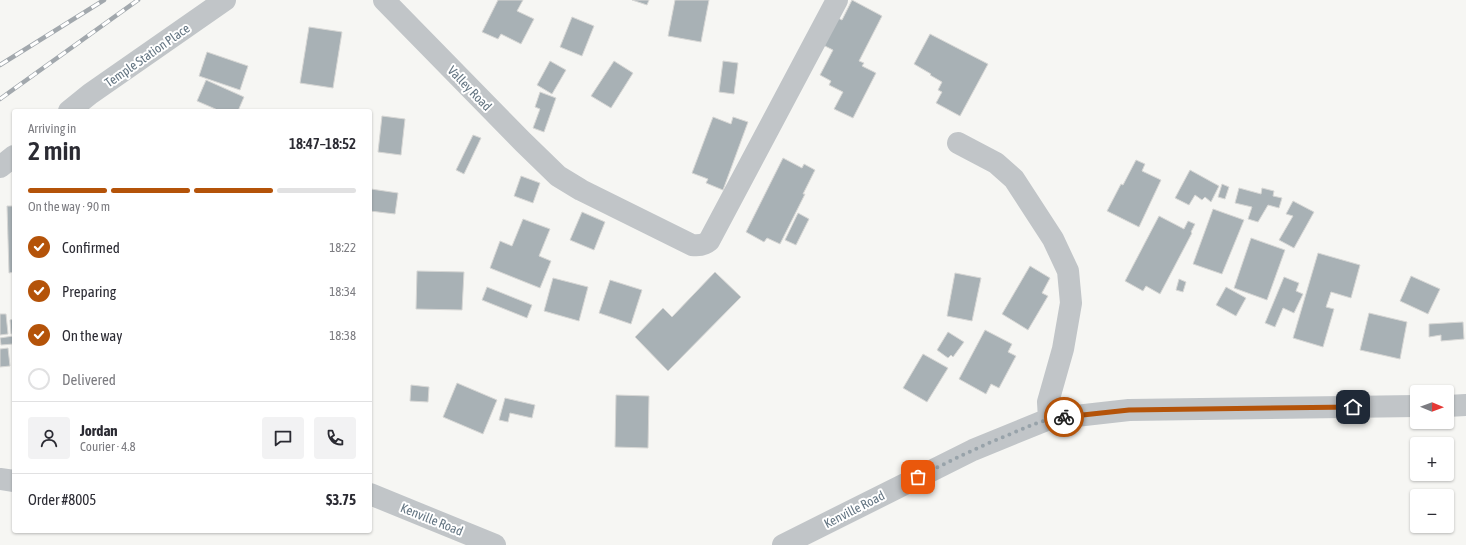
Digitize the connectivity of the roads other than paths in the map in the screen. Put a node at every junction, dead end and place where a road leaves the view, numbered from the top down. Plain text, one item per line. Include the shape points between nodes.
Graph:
1 (225, 0) edge
2 (384, 0) edge
3 (837, 0) edge
4 (71, 109) edge
5 (958, 143) dead end
6 (12, 158) edge
7 (0, 167) edge
8 (1410, 406) edge
9 (1454, 406) edge
10 (1466, 406) edge
11 (1049, 419) junction
12 (0, 479) edge
13 (12, 480) edge
14 (372, 495) edge
15 (495, 545) edge
16 (783, 545) edge

1 - 4 street, Temple Station Place
2 - 3 street, Valley Road via 558,176 581,190 698,246 710,241
5 - 11 street via 996,163 1014,179 1054,239 1068,271 1071,302 1063,349 1048,402
6 - 7 street
8 - 11 street, Kenville Road via 1129,410
9 - 10 street
11 - 16 street, Kenville Road via 973,450
12 - 13 street
14 - 15 street, Kenville Road

